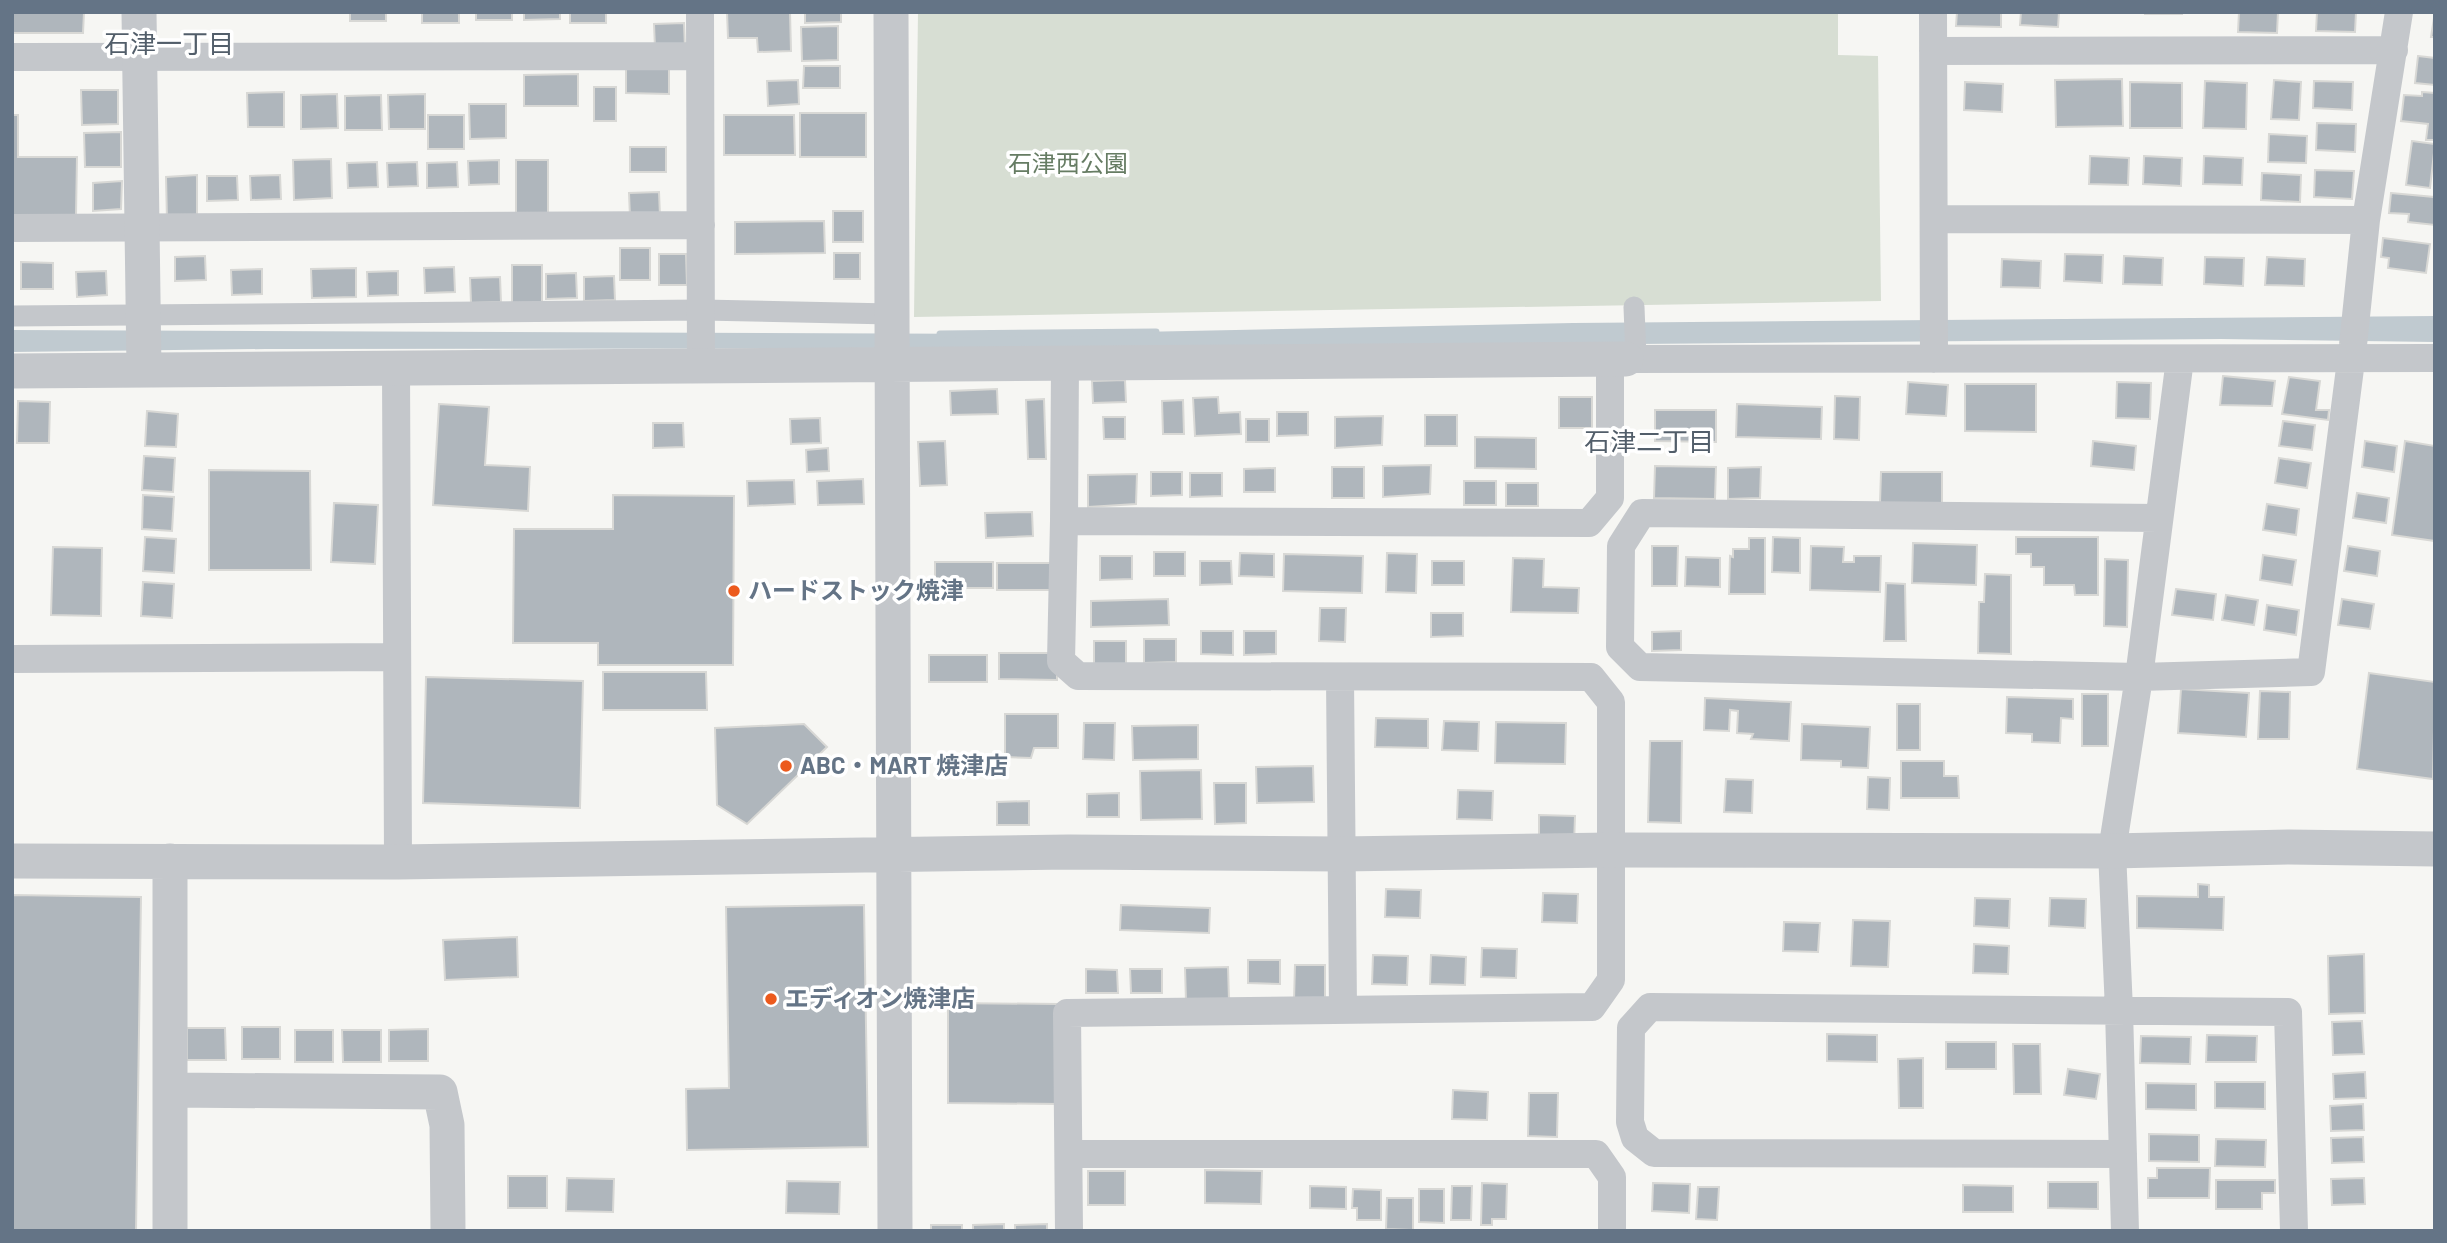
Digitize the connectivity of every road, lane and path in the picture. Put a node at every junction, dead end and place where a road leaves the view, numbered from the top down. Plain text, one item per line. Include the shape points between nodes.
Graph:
1 (139, 12) edge
2 (700, 12) edge
3 (891, 12) edge
4 (1933, 12) edge
5 (2399, 12) edge
6 (2395, 50) junction
7 (1933, 51) junction
8 (139, 56) junction
9 (699, 56) junction
10 (12, 57) edge
11 (1934, 219) junction
12 (2366, 220) junction
13 (701, 225) junction
14 (12, 228) edge
15 (142, 228) junction
16 (1634, 307) dead end
17 (702, 310) junction
18 (891, 314) junction
19 (142, 315) junction
20 (12, 316) edge
21 (2352, 352) junction
22 (1934, 353) junction
23 (2435, 358) edge
24 (1624, 359) junction
25 (2180, 359) junction
26 (701, 360) junction
27 (144, 363) junction
28 (1065, 363) junction
29 (892, 365) junction
30 (396, 368) junction
31 (12, 371) edge
32 (2158, 519) junction
33 (1065, 522) junction
34 (397, 657) junction
35 (12, 659) edge
36 (1340, 677) junction
37 (2138, 677) junction
38 (2435, 849) edge
39 (1611, 850) junction
40 (2112, 851) junction
41 (1341, 854) junction
42 (894, 855) junction
43 (12, 861) edge
44 (170, 861) junction
45 (398, 862) junction
46 (1343, 1009) junction
47 (2119, 1010) junction
48 (171, 1090) junction
49 (1069, 1154) junction
50 (2123, 1154) junction
51 (170, 1231) edge
52 (448, 1231) edge
53 (895, 1231) edge
54 (1069, 1231) edge
55 (1612, 1231) edge
56 (2125, 1231) edge
57 (2294, 1231) edge

1 - 8 street
2 - 9 street
3 - 18 street
4 - 7 street
5 - 6 street
6 - 7 street
6 - 12 street
7 - 11 street
8 - 9 street
8 - 10 street
8 - 15 street
9 - 13 street
11 - 12 street
11 - 22 street
12 - 21 street
13 - 15 street
13 - 17 street
14 - 15 street
15 - 19 street
16 - 24 street
17 - 18 street
17 - 19 street
17 - 26 street
18 - 29 street
19 - 20 street
19 - 27 street
21 - 23 street
21 - 25 street
21 - 37 street via 2311,672
22 - 24 street
22 - 25 street
24 - 28 street
24 - 33 street via 1610,498 1589,523
25 - 32 street
26 - 29 street
26 - 30 street
27 - 30 street
27 - 31 street
28 - 29 street
28 - 33 street
29 - 42 street
30 - 34 street
32 - 37 street
32 - 37 street via 1642,513 1621,546 1620,647 1640,667
33 - 36 street via 1061,660 1079,676
34 - 35 street
34 - 45 street
36 - 39 street via 1591,677 1611,702
36 - 41 street
37 - 40 street
38 - 40 street
39 - 40 street
39 - 41 street
39 - 46 street via 1611,980 1592,1007
40 - 47 street
41 - 42 street
41 - 46 street
42 - 45 street
42 - 53 street
43 - 44 street
44 - 45 street
44 - 48 street
46 - 49 street via 1067,1013
47 - 50 street
47 - 50 street via 1650,1007 1631,1028 1630,1122 1635,1138 1654,1153
47 - 57 street via 2288,1012
48 - 51 street
48 - 52 street via 440,1092 447,1125
49 - 54 street
49 - 55 street via 1596,1154 1612,1177
50 - 56 street

